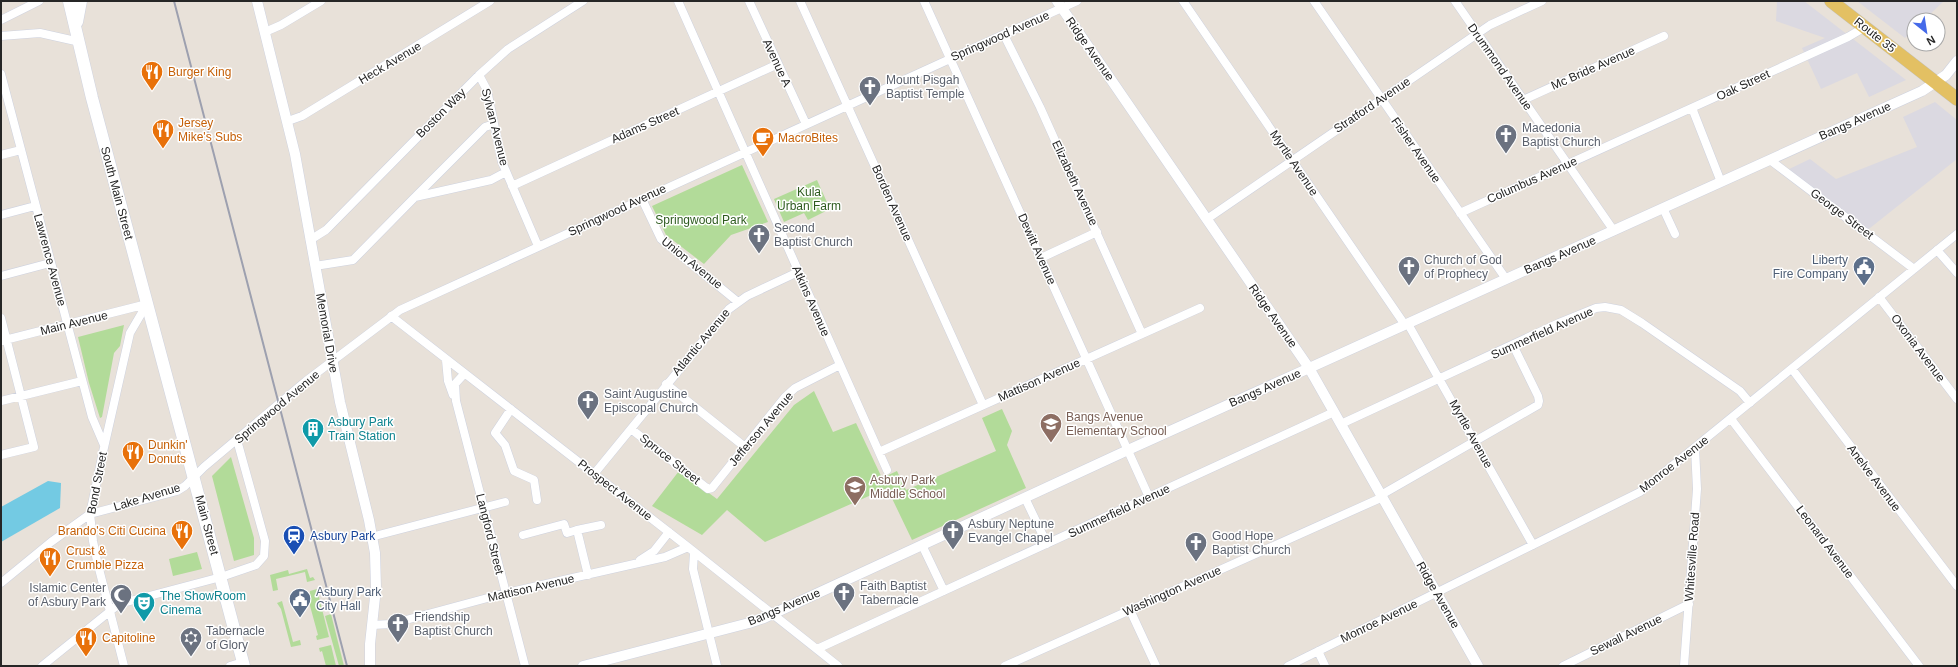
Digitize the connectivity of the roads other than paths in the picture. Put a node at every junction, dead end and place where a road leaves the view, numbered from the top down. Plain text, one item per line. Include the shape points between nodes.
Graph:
1 (39, 1) edge
2 (69, 1) edge
3 (81, 1) edge
4 (257, 1) edge
5 (320, 1) edge
6 (490, 1) edge
7 (583, 1) edge
8 (678, 1) edge
9 (749, 1) edge
10 (800, 1) edge
11 (924, 1) edge
12 (1077, 1) edge
13 (1183, 1) edge
14 (1314, 1) edge
15 (1455, 1) edge
16 (1542, 1) edge
17 (1831, 1) edge
18 (1059, 5) edge
19 (1, 20) edge
20 (1865, 27) junction
21 (265, 32) junction
22 (1477, 33) junction
23 (1004, 34) junction
24 (1, 36) edge
25 (1664, 36) dead end
26 (79, 38) junction
27 (950, 59) junction
28 (1957, 61) edge
29 (778, 64) junction
30 (1, 74) edge
31 (479, 75) junction
32 (1936, 82) junction
33 (719, 92) junction
34 (4, 95) edge
35 (1957, 98) edge
36 (1381, 99) junction
37 (1523, 100) junction
38 (847, 105) junction
39 (1692, 108) junction
40 (288, 121) junction
41 (494, 124) junction
42 (806, 124) junction
43 (21, 150) junction
44 (745, 152) junction
45 (1, 155) edge
46 (1292, 160) junction
47 (1770, 160) junction
48 (1568, 164) junction
49 (506, 172) junction
50 (1721, 182) junction
51 (512, 186) junction
52 (415, 197) junction
53 (642, 199) junction
54 (36, 206) junction
55 (1663, 208) junction
56 (1460, 213) junction
57 (1, 215) edge
58 (1207, 219) junction
59 (1614, 230) junction
60 (1097, 232) junction
61 (1675, 234) dead end
62 (1957, 234) edge
63 (310, 240) junction
64 (538, 246) junction
65 (1937, 250) junction
66 (1041, 258) junction
67 (50, 263) junction
68 (315, 266) junction
69 (1914, 269) junction
70 (798, 272) junction
71 (1957, 273) edge
72 (1, 276) edge
73 (1506, 279) junction
74 (1879, 297) junction
75 (738, 302) junction
76 (147, 304) junction
77 (1200, 308) dead end
78 (391, 316) junction
79 (1, 318) edge
80 (68, 324) junction
81 (1407, 324) junction
82 (1142, 334) junction
83 (4, 341) edge
84 (1513, 345) junction
85 (1086, 359) junction
86 (332, 360) junction
87 (446, 360) junction
88 (840, 365) junction
89 (1309, 368) junction
90 (1792, 369) junction
91 (464, 374) junction
92 (1439, 379) junction
93 (82, 381) junction
94 (168, 384) joint
95 (666, 384) junction
96 (22, 396) junction
97 (1957, 399) edge
98 (1, 401) edge
99 (456, 401) junction
100 (1750, 403) junction
101 (983, 405) junction
102 (511, 409) junction
103 (1334, 412) junction
104 (1731, 419) junction
105 (1341, 424) junction
106 (631, 429) junction
107 (237, 440) junction
108 (1475, 442) junction
109 (104, 445) junction
110 (745, 447) junction
111 (1695, 448) junction
112 (1128, 450) junction
113 (879, 452) junction
114 (1, 455) edge
115 (887, 470) dead end
116 (594, 474) junction
117 (194, 478) junction
118 (708, 489) joint
119 (1382, 496) junction
120 (1149, 497) junction
121 (1025, 498) junction
122 (537, 500) dead end
123 (504, 502) dead end
124 (484, 508) junction
125 (90, 514) junction
126 (601, 525) dead end
127 (577, 530) junction
128 (669, 532) junction
129 (522, 535) dead end
130 (371, 536) junction
131 (1046, 544) junction
132 (922, 545) junction
133 (1533, 545) junction
134 (691, 550) junction
135 (630, 566) junction
136 (588, 575) junction
137 (221, 577) junction
138 (1, 584) edge
139 (1957, 586) edge
140 (944, 591) junction
141 (1437, 593) junction
142 (506, 594) junction
143 (1689, 604) junction
144 (110, 610) junction
145 (1130, 610) junction
146 (772, 614) junction
147 (372, 625) junction
148 (709, 634) junction
149 (817, 649) junction
150 (1318, 652) junction
151 (244, 664) edge
152 (1291, 665) edge
153 (42, 666) edge
154 (124, 666) edge
155 (230, 666) edge
156 (370, 666) edge
157 (525, 666) edge
158 (583, 666) edge
159 (717, 666) edge
160 (838, 666) edge
161 (1005, 666) edge
162 (1156, 666) edge
163 (1325, 666) edge
164 (1478, 666) edge
165 (1563, 666) edge
166 (1684, 666) edge
167 (1919, 666) edge

1 - 19 street
2 - 26 main road, South Main Street
3 - 26 main road via 77,21
4 - 21 street, Memorial Drive
5 - 21 street
6 - 40 street, Heck Avenue via 302,116
7 - 31 street, Boston Way via 508,49
8 - 33 street, Atkins Avenue
9 - 29 street, Avenue A
10 - 38 street, Borden Avenue
11 - 27 street, Dewitt Avenue
12 - 18 street, Springwood Avenue
13 - 46 street, Myrtle Avenue
14 - 36 street, Fisher Avenue
15 - 22 street, Drummond Avenue
16 - 22 street, Stratford Avenue
17 - 20 main road, Route 35
18 - 23 street, Springwood Avenue
18 - 58 street, Ridge Avenue
20 - 32 main road, Route 35
20 - 39 street, Oak Street
21 - 40 street, Memorial Drive
22 - 36 street, Stratford Avenue
22 - 37 street, Drummond Avenue
23 - 27 street, Springwood Avenue
23 - 60 street, Elizabeth Avenue
24 - 26 street via 40,32
25 - 37 street, Mc Bride Avenue
26 - 76 main road, South Main Street via 92,98
27 - 38 street, Springwood Avenue
27 - 66 street, Dewitt Avenue
28 - 32 street, Bangs Avenue
29 - 33 street, Adams Street
29 - 42 street, Avenue A
30 - 34 street, Lawrence Avenue
31 - 41 street, Sylvan Avenue via 487,90
31 - 63 street, Boston Way via 326,230
32 - 35 main road, Route 35
32 - 47 street, Bangs Avenue via 1922,91
33 - 44 street, Atkins Avenue
33 - 51 street, Adams Street
34 - 43 street, Lawrence Avenue
36 - 46 street, Stratford Avenue
36 - 56 street, Fisher Avenue
37 - 48 street, Drummond Avenue
38 - 42 street, Springwood Avenue
38 - 101 street, Borden Avenue
39 - 48 street, Columbus Avenue
39 - 50 street
40 - 63 street, Memorial Drive
41 - 49 street, Sylvan Avenue
41 - 52 street via 485,127
42 - 44 street, Springwood Avenue
43 - 45 street
43 - 54 street, Lawrence Avenue
44 - 53 street, Springwood Avenue
44 - 70 street, Atkins Avenue
46 - 58 street, Stratford Avenue
46 - 81 street, Myrtle Avenue
47 - 50 street, Bangs Avenue
47 - 69 street, George Street
48 - 56 street, Columbus Avenue
48 - 59 street, Drummond Avenue
49 - 51 street, Sylvan Avenue
49 - 52 street via 491,180
50 - 55 street, Bangs Avenue
51 - 64 street, Sylvan Avenue
52 - 68 street via 353,260
53 - 64 street, Springwood Avenue
53 - 75 street, Union Avenue via 661,240
54 - 57 street
54 - 67 street, Lawrence Avenue
55 - 59 street, Bangs Avenue
55 - 61 street
56 - 73 street, Fisher Avenue
58 - 89 street, Ridge Avenue
59 - 73 street, Bangs Avenue
60 - 66 street
60 - 82 street, Elizabeth Avenue
62 - 65 street, Monroe Avenue
63 - 68 street, Memorial Drive
64 - 78 street, Springwood Avenue
65 - 69 street, Monroe Avenue
65 - 71 street
66 - 85 street, Dewitt Avenue
67 - 72 street
67 - 80 street, Lawrence Avenue
68 - 86 street, Memorial Drive
69 - 74 street, Monroe Avenue
70 - 75 street, Atlantic Avenue
70 - 88 street, Atkins Avenue
73 - 81 street, Bangs Avenue
74 - 90 street, Monroe Avenue
74 - 97 street, Oxonia Avenue
75 - 95 street, Atlantic Avenue via 720,318
76 - 80 street, Main Avenue
76 - 94 main road, South Main Street
76 - 109 street, Bond Street via 130,333
77 - 82 street, Mattison Avenue
78 - 86 street, Springwood Avenue
78 - 87 street, Prospect Avenue
79 - 83 street
80 - 83 street, Main Avenue
80 - 93 street, Lawrence Avenue
81 - 89 street, Bangs Avenue
81 - 92 street, Myrtle Avenue
82 - 85 street, Mattison Avenue
83 - 96 street
84 - 92 street, Summerfield Avenue
84 - 100 street, Summerfield Avenue via 1596,308 1621,310 1740,391
84 - 108 street, Washington Avenue via 1539,402 1534,408
85 - 101 street, Mattison Avenue
85 - 112 street, Dewitt Avenue
86 - 107 street, Springwood Avenue
86 - 130 street, Memorial Drive
87 - 91 street, Prospect Avenue
87 - 99 street, Langford Street via 448,381
88 - 110 street, Jefferson Avenue via 795,388
88 - 113 street, Atkins Avenue
89 - 103 street, Ridge Avenue
89 - 112 street, Bangs Avenue
90 - 100 street, Monroe Avenue
90 - 139 street, Anelve Avenue
91 - 99 street, Langford Street via 455,384
91 - 102 street, Prospect Avenue
92 - 105 street, Summerfield Avenue
92 - 108 street, Myrtle Avenue
93 - 96 street
93 - 109 street, Lawrence Avenue via 92,418
94 - 117 main road, Main Street
95 - 106 street, Atlantic Avenue
95 - 110 street
96 - 98 street
96 - 114 street via 34,447
99 - 124 street, Langford Street
100 - 104 street, Monroe Avenue
101 - 113 street, Mattison Avenue
102 - 116 street, Prospect Avenue
102 - 122 street via 495,433 505,445 514,472 534,480
103 - 105 street, Ridge Avenue
103 - 120 street, Summerfield Avenue
104 - 111 street, Monroe Avenue
104 - 167 street, Leonard Avenue
105 - 119 street, Ridge Avenue
106 - 116 street, Atlantic Avenue
106 - 118 street, Spruce Street
107 - 117 street, Springwood Avenue
107 - 137 street via 266,550 263,559 256,565
108 - 119 street, Washington Avenue
108 - 133 street, Myrtle Avenue
109 - 125 street, Bond Street
110 - 118 street, Jefferson Avenue via 712,488
111 - 133 street, Monroe Avenue via 1640,492
111 - 143 street, Whitesville Road via 1697,489
112 - 120 street, Dewitt Avenue
112 - 121 street, Bangs Avenue
113 - 115 street, Atkins Avenue
116 - 128 street, Prospect Avenue
117 - 125 street, Lake Avenue via 177,490
117 - 137 main road, Main Street
119 - 141 street, Ridge Avenue
119 - 145 street, Washington Avenue
120 - 131 street, Summerfield Avenue
121 - 131 street
121 - 132 street, Bangs Avenue
123 - 124 street
124 - 130 street
124 - 142 street, Langford Street
125 - 138 street, Lake Avenue via 51,542
125 - 144 street, Bond Street via 93,541
126 - 127 street
127 - 129 street via 568,533 564,524
127 - 136 street
128 - 134 street, Prospect Avenue
128 - 135 street via 654,552
130 - 147 street, Memorial Drive via 376,569
131 - 140 street, Summerfield Avenue
132 - 140 street
132 - 146 street, Bangs Avenue
133 - 141 street, Monroe Avenue
134 - 135 street, Mattison Avenue
134 - 146 street, Prospect Avenue
134 - 148 street via 693,569
135 - 136 street, Mattison Avenue
136 - 142 street, Mattison Avenue
137 - 144 street via 121,603
137 - 151 main road, Main Street
140 - 149 street, Summerfield Avenue
141 - 150 street, Monroe Avenue
141 - 164 street, Ridge Avenue
142 - 147 street, Mattison Avenue via 391,624
142 - 157 street, Langford Street
143 - 165 street, Sewall Avenue
143 - 166 street, Whitesville Road
144 - 153 street
144 - 154 street, Bond Street
145 - 161 street, Washington Avenue
145 - 162 street
146 - 148 street, Bangs Avenue
146 - 149 street, Prospect Avenue
147 - 156 street, Memorial Drive
148 - 158 street, Bangs Avenue
148 - 159 street
149 - 160 street, Prospect Avenue
150 - 152 street, Monroe Avenue
150 - 163 street
151 - 155 street

